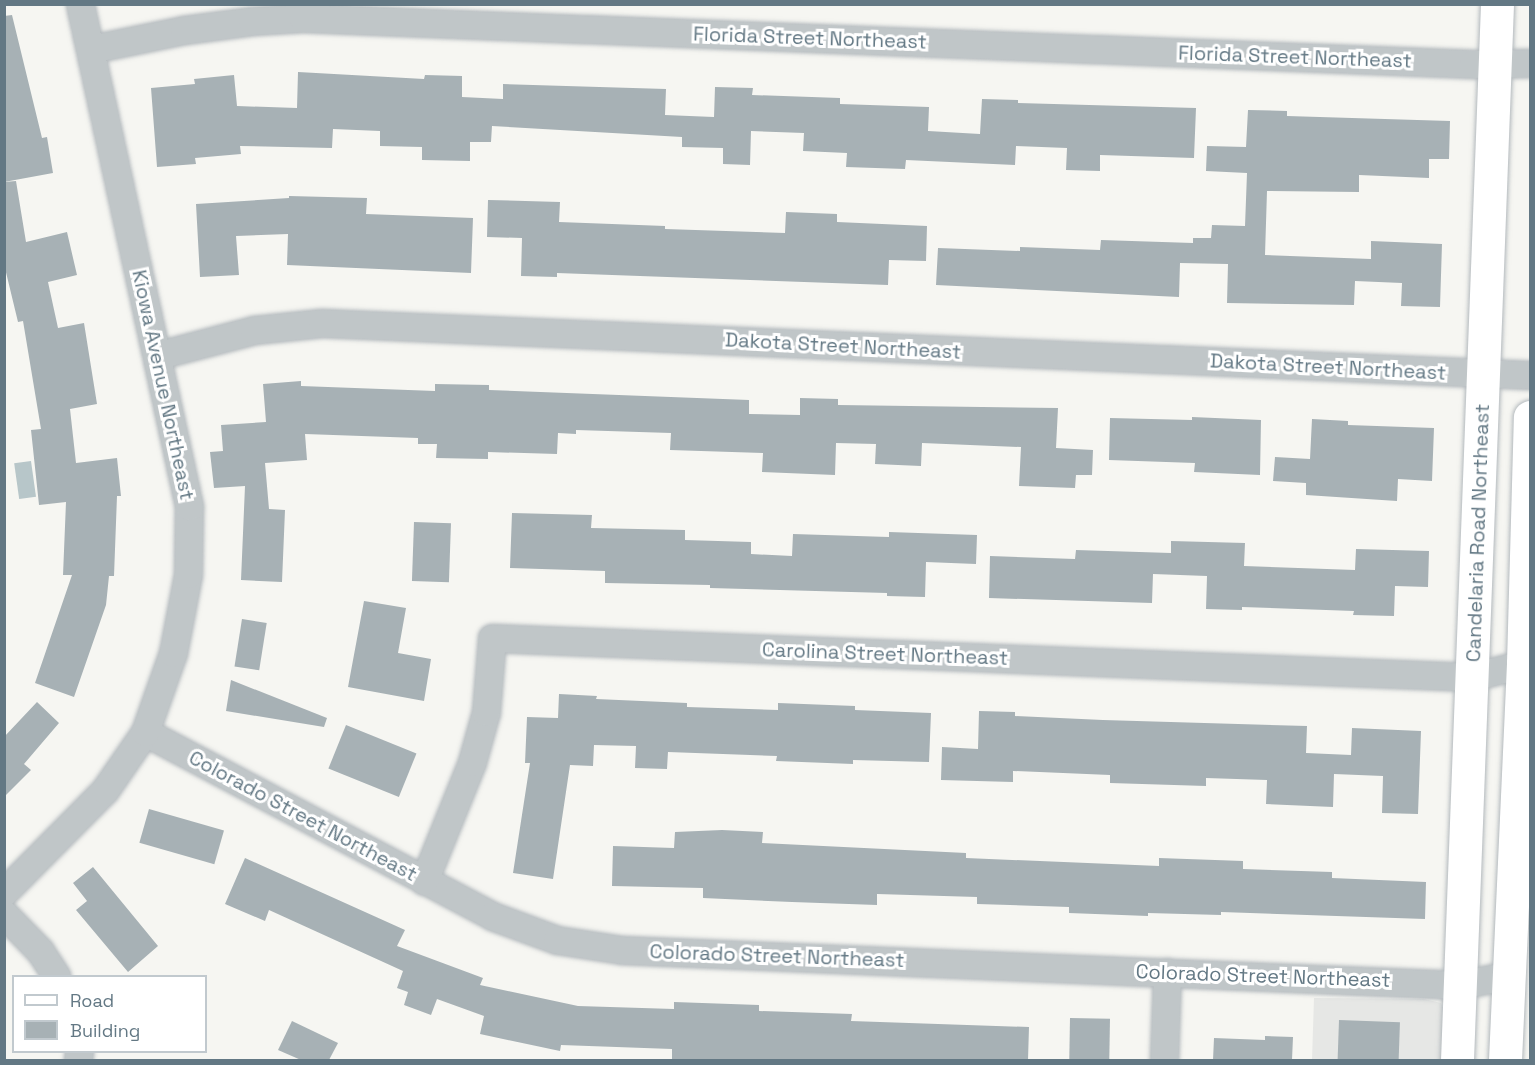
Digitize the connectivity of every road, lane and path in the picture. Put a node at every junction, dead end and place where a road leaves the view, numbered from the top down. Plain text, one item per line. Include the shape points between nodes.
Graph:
1 (80, 4) edge
2 (1497, 4) edge
3 (91, 49) junction
4 (1530, 63) edge
5 (1495, 64) junction
6 (159, 355) junction
7 (1485, 374) junction
8 (1530, 375) edge
9 (1530, 417) edge
10 (1527, 662) edge
11 (1472, 677) junction
12 (145, 732) junction
13 (423, 881) junction
14 (4, 892) edge
15 (4, 914) edge
16 (1167, 972) junction
17 (55, 975) edge
18 (1509, 975) junction
19 (1460, 985) junction
20 (1164, 1060) edge
21 (1457, 1060) edge
22 (1505, 1060) edge

1 - 3 street, Kiowa Avenue Northeast
2 - 5 main road, Candelaria Road Northeast
3 - 5 street, Florida Street Northeast via 184,30 303,18
3 - 6 street, Kiowa Avenue Northeast
4 - 5 street, Florida Street Northeast
5 - 7 main road, Candelaria Road Northeast
6 - 7 street, Dakota Street Northeast via 254,330 322,323
6 - 12 street, Kiowa Avenue Northeast via 189,506 188,574 173,653
7 - 8 street, Dakota Street Northeast
7 - 11 main road, Candelaria Road Northeast
9 - 10 main road
10 - 11 street, Carolina Street Northeast
10 - 18 main road
11 - 13 street, Carolina Street Northeast via 492,638 486,712 472,762
11 - 19 main road, Candelaria Road Northeast
12 - 13 street, Colorado Street Northeast
12 - 14 street, Kiowa Avenue Northeast via 105,789
13 - 16 street, Colorado Street Northeast via 492,916 557,940 622,950
15 - 17 street via 40,951
16 - 19 street, Colorado Street Northeast
16 - 20 street
18 - 19 street, Colorado Street Northeast
18 - 22 main road
19 - 21 main road, Candelaria Road Northeast

